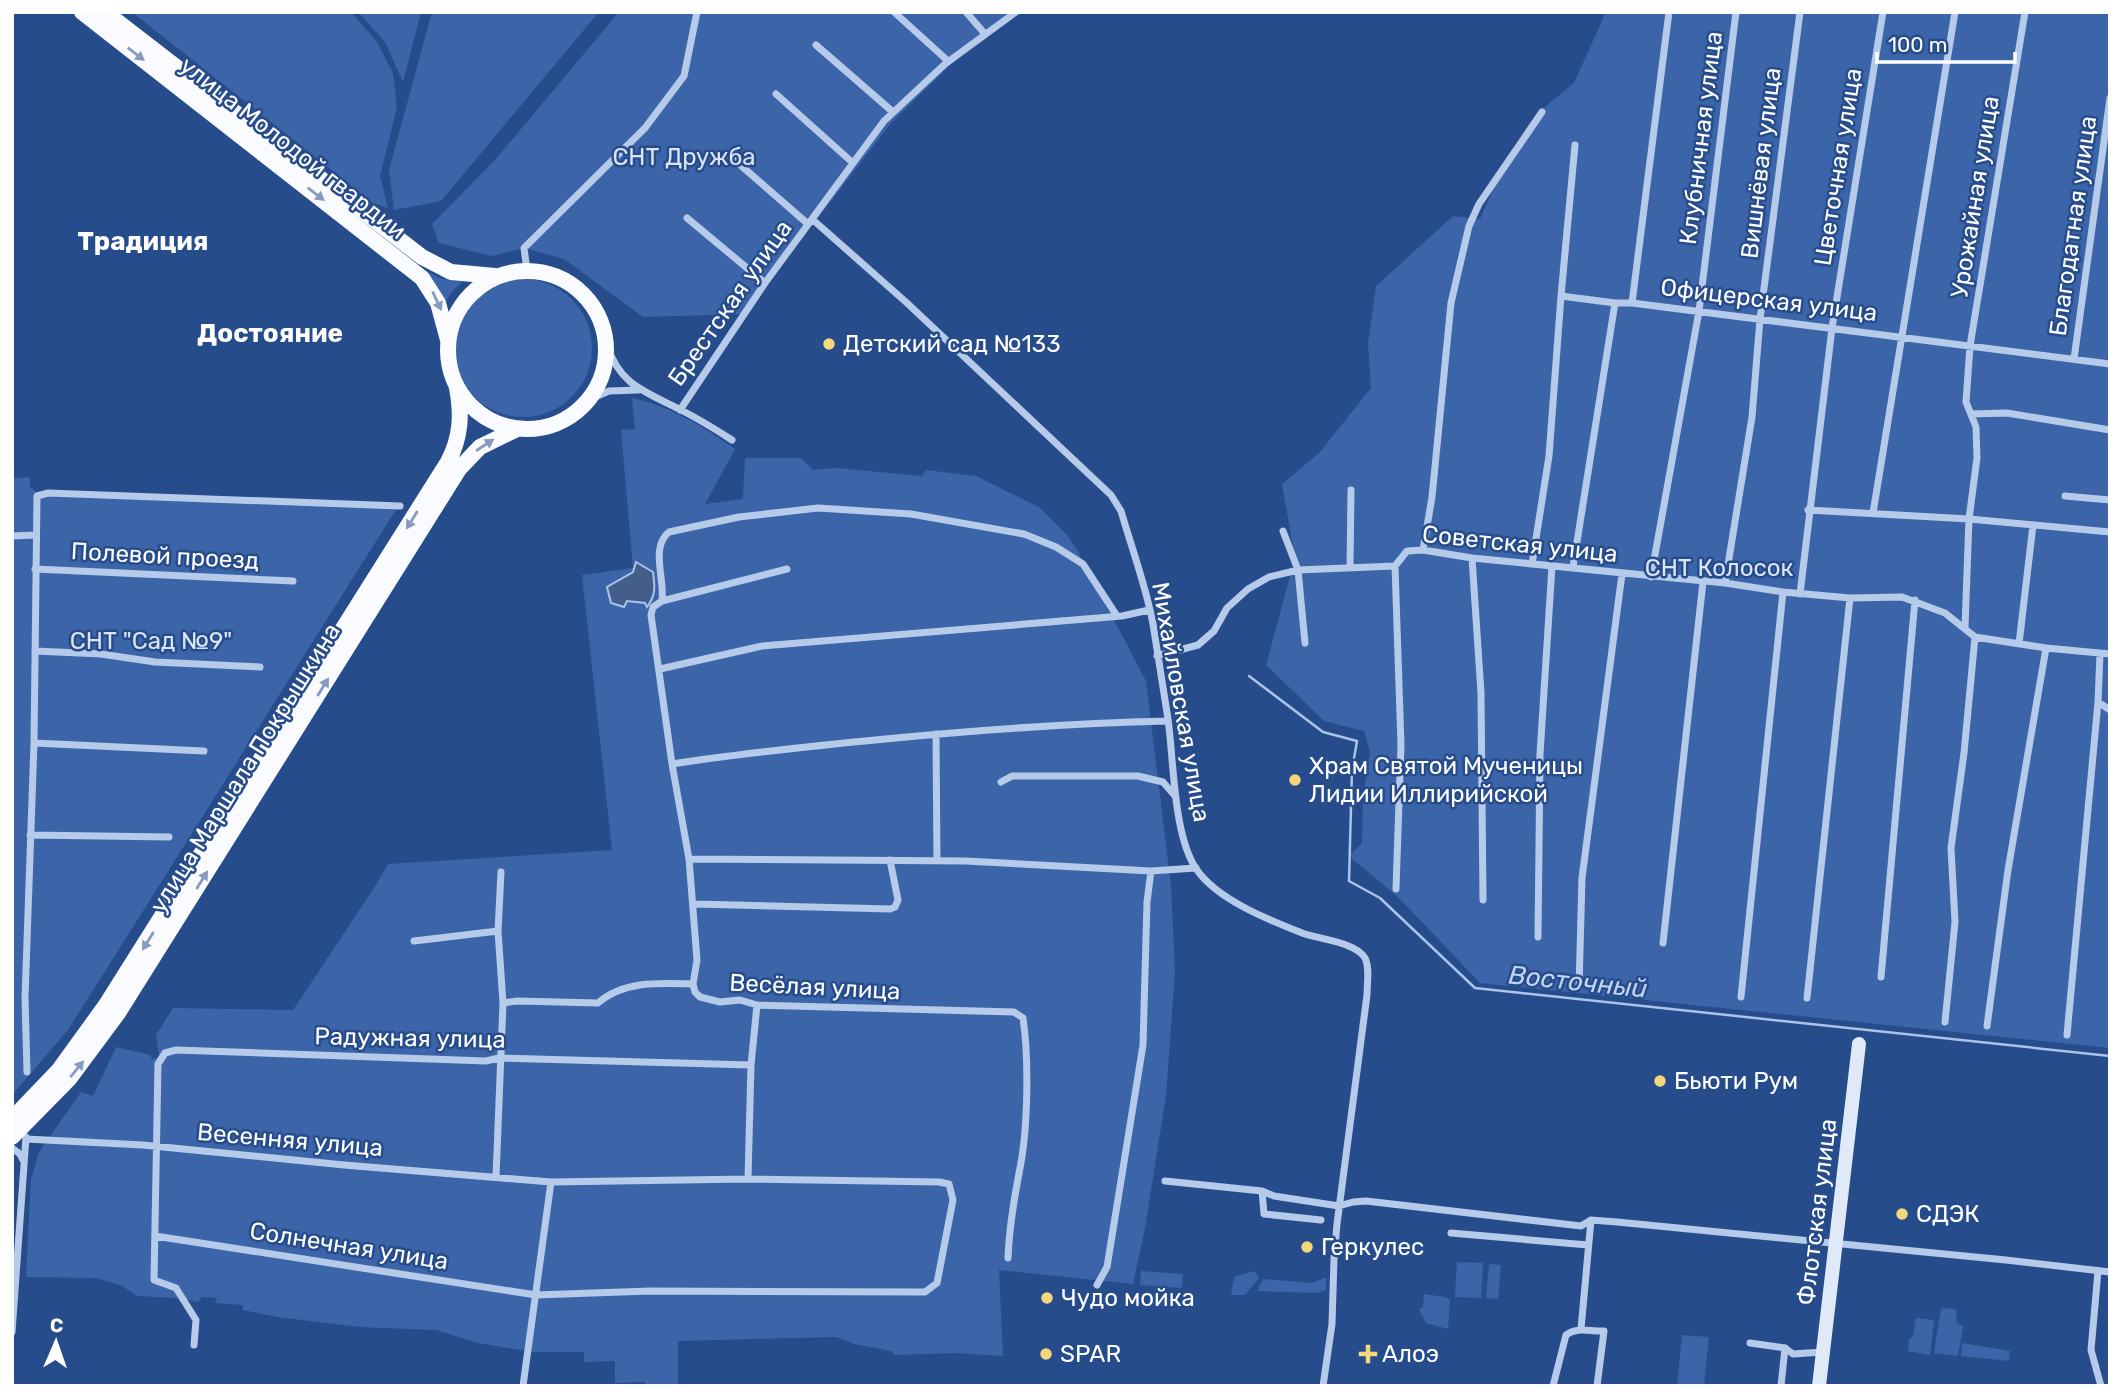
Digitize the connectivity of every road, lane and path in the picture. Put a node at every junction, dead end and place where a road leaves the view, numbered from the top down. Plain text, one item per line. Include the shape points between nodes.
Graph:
1 (82, 12) edge
2 (105, 12) edge
3 (696, 12) edge
4 (894, 12) edge
5 (967, 12) edge
6 (1016, 12) edge
7 (1669, 12) edge
8 (1736, 12) edge
9 (1800, 12) edge
10 (1883, 12) edge
11 (1955, 12) edge
12 (2025, 12) edge
13 (985, 34) junction
14 (816, 45) dead end
15 (948, 61) junction
16 (776, 94) dead end
17 (2110, 99) edge
18 (893, 112) junction
19 (1542, 112) dead end
20 (1575, 145) dead end
21 (730, 156) dead end
22 (853, 163) junction
23 (687, 218) dead end
24 (810, 222) junction
25 (527, 270) junction
26 (498, 276) junction
27 (765, 283) junction
28 (1562, 296) junction
29 (1615, 303) junction
30 (1632, 303) junction
31 (1699, 311) junction
32 (1760, 319) junction
33 (1832, 328) junction
34 (1903, 336) junction
35 (448, 340) junction
36 (607, 345) junction
37 (1970, 346) junction
38 (2074, 359) junction
39 (2110, 364) edge
40 (457, 388) junction
41 (639, 390) junction
42 (588, 400) junction
43 (680, 410) junction
44 (1971, 414) junction
45 (517, 429) junction
46 (2110, 430) edge
47 (732, 440) dead end
48 (1351, 490) dead end
49 (2065, 496) dead end
50 (2110, 500) edge
51 (400, 506) dead end
52 (1808, 510) junction
53 (1873, 513) junction
54 (1969, 519) junction
55 (2032, 525) junction
56 (1283, 531) dead end
57 (2110, 532) edge
58 (35, 535) junction
59 (12, 536) edge
60 (1423, 550) junction
61 (1472, 558) junction
62 (1532, 564) junction
63 (1395, 566) junction
64 (1552, 566) junction
65 (1350, 567) junction
66 (1573, 568) junction
67 (35, 569) junction
68 (787, 569) dead end
69 (1298, 570) junction
70 (1622, 574) junction
71 (1651, 577) junction
72 (293, 582) dead end
73 (1703, 582) junction
74 (1725, 583) junction
75 (1783, 592) junction
76 (1800, 594) junction
77 (1850, 598) junction
78 (1915, 600) junction
79 (663, 601) junction
80 (1149, 610) junction
81 (1117, 616) junction
82 (1965, 627) junction
83 (1975, 637) junction
84 (1305, 643) dead end
85 (2019, 644) junction
86 (2046, 648) junction
87 (35, 651) junction
88 (2099, 654) junction
89 (2110, 654) edge
90 (1157, 656) junction
91 (260, 667) dead end
92 (660, 669) junction
93 (2098, 702) junction
94 (2110, 710) edge
95 (1168, 721) junction
96 (936, 734) junction
97 (34, 743) junction
98 (204, 751) dead end
99 (672, 764) junction
100 (1001, 782) dead end
101 (1177, 798) junction
102 (30, 835) junction
103 (169, 837) dead end
104 (689, 859) junction
105 (890, 860) junction
106 (937, 861) junction
107 (1196, 868) junction
108 (1151, 871) junction
109 (501, 872) dead end
110 (1396, 889) dead end
111 (1483, 900) dead end
112 (694, 904) junction
113 (498, 931) junction
114 (1538, 937) dead end
115 (414, 941) dead end
116 (1663, 943) dead end
117 (1881, 977) dead end
118 (693, 984) junction
119 (1579, 987) dead end
120 (1741, 997) dead end
121 (1807, 998) dead end
122 (503, 1003) junction
123 (757, 1006) junction
124 (1945, 1022) dead end
125 (1987, 1026) dead end
126 (2067, 1035) dead end
127 (1859, 1044) dead end
128 (499, 1058) junction
129 (751, 1065) junction
130 (27, 1072) dead end
131 (12, 1119) edge
132 (19, 1138) edge
133 (158, 1147) junction
134 (12, 1148) edge
135 (23, 1160) junction
136 (496, 1177) junction
137 (748, 1179) junction
138 (1165, 1181) dead end
139 (551, 1182) junction
140 (1262, 1191) junction
141 (1339, 1206) junction
142 (1321, 1220) dead end
143 (1591, 1220) junction
144 (1451, 1233) dead end
145 (155, 1236) junction
146 (1836, 1244) junction
147 (1588, 1245) junction
148 (1008, 1258) dead end
149 (2098, 1271) junction
150 (2110, 1272) edge
151 (1097, 1285) dead end
152 (536, 1295) junction
153 (1581, 1329) junction
154 (12, 1332) edge
155 (1750, 1343) dead end
156 (194, 1345) dead end
157 (1785, 1348) junction
158 (1823, 1352) junction
159 (523, 1386) edge
160 (1323, 1386) edge
161 (1553, 1386) edge
162 (1597, 1386) edge
163 (1781, 1386) edge
164 (1819, 1386) edge
165 (2101, 1386) edge

1 -> 35 main road, улица Молодой гвардии via 413,270 438,303
2 - 26 main road, улица Молодой гвардии via 422,257 452,272
3 - 25 street via 684,76 645,128 524,248
4 - 15 street
5 - 13 street
6 - 13 street, Брестская улица
7 - 30 street, Офицерская улица
8 - 31 street, Клубничная улица
9 - 32 street, Вишнёвая улица
10 - 33 street, Цветочная улица
11 - 34 street
12 - 37 street, Урожайная улица
13 - 15 street, Брестская улица
14 - 18 street
15 - 18 street, Брестская улица
16 - 22 street
17 - 38 street, Благодатная улица
18 - 22 street, Брестская улица
19 - 60 street via 1469,226 1451,303
20 - 28 street
21 - 24 street, Михайловская улица
22 - 24 street, Брестская улица
23 - 27 street
24 - 27 street, Брестская улица
24 - 80 street, Михайловская улица via 907,303 1111,495 1121,511
25 - 26 main road
25 - 36 main road via 556,276 582,292 599,316
26 - 35 main road via 463,303
27 - 43 street, Брестская улица
28 - 29 street
28 - 62 street via 1549,456
29 - 30 street
29 - 66 street
30 - 31 street, Офицерская улица
31 - 32 street, Офицерская улица
31 - 71 street, Клубничная улица
32 - 33 street, Офицерская улица
32 - 74 street, Вишнёвая улица via 1752,417
33 - 34 street, Офицерская улица
33 - 52 street, Цветочная улица
34 - 37 street, Офицерская улица
34 - 53 street
35 - 40 main road
36 - 41 street via 617,368
36 - 42 main road via 603,374
37 - 38 street, Офицерская улица
37 - 44 street, Урожайная улица via 1966,402
38 - 39 street, Офицерская улица
40 - 45 main road via 484,417
40 -> 131 main road, улица Маршала Покрышкина via 459,434 448,462 106,1005 59,1070
41 - 42 street via 608,391
41 - 43 street
42 - 45 main road via 556,424
43 - 47 street
44 - 46 street via 2007,413
44 - 54 street, Урожайная улица via 1977,458
132 -> 45 main road, улица Маршала Покрышкина via 118,1013 458,468 480,447
48 - 65 street
49 - 50 street
51 - 58 street via 48,492 37,496
52 - 53 street
52 - 76 street, Цветочная улица
53 - 54 street
54 - 55 street
54 - 82 street, Урожайная улица
55 - 57 street
55 - 85 street
56 - 69 street
58 - 59 street
58 - 67 street
60 - 61 street, Советская улица
60 - 63 street, Советская улица via 1407,551
61 - 62 street, Советская улица
61 - 111 street via 1481,694
62 - 64 street, Советская улица
63 - 65 street, Советская улица
63 - 110 street via 1401,745
64 - 66 street, Советская улица
64 - 114 street via 1540,754
65 - 69 street, Советская улица
66 - 70 street, Советская улица
67 - 72 street, Полевой проезд
67 - 87 street
68 - 79 street
69 - 84 street
69 - 90 street, Советская улица via 1269,577 1248,589 1199,645
70 - 71 street, Советская улица
70 - 119 street via 1582,878
71 - 73 street, Советская улица
73 - 74 street, Советская улица
73 - 116 street
74 - 75 street, Советская улица
75 - 76 street, Советская улица
75 - 120 street
76 - 77 street, Советская улица
77 - 78 street, Советская улица
77 - 121 street
78 - 82 street, Советская улица via 1945,612
78 - 117 street
79 - 81 street via 659,547 669,532 740,517 818,509 911,514 1024,534 1083,564
79 - 92 street via 653,607 651,615
80 - 81 street
80 - 90 street, Михайловская улица
81 - 92 street via 762,646
82 - 83 street, Советская улица
83 - 85 street
83 - 124 street via 1951,848 1955,922
85 - 86 street
86 - 88 street
86 - 125 street
87 - 91 street
87 - 97 street
88 - 89 street
88 - 93 street
90 - 95 street, Михайловская улица
92 - 99 street
93 - 94 street
93 - 126 street
95 - 96 street
95 - 101 street, Михайловская улица
96 - 99 street via 743,752
96 - 106 street
97 - 98 street
97 - 102 street
99 - 104 street
100 - 101 street via 1012,776 1138,776 1163,782
101 - 107 street, Михайловская улица via 1185,841
102 - 103 street
102 - 130 street
104 - 105 street
104 - 112 street
105 - 106 street
105 - 112 street via 898,900 890,909
106 - 108 street
107 - 108 street
107 - 141 street via 1250,911 1303,933 1355,947 1368,966
108 - 151 street via 1143,1045 1107,1267
109 - 113 street
112 - 118 street
113 - 115 street
113 - 122 street
118 - 122 street, Весёлая улица via 652,982 610,993 598,1003
118 - 123 street, Весёлая улица via 700,997
122 - 128 street
123 - 129 street
123 - 148 street, Весёлая улица via 1014,1012 1023,1018 1025,1102
127 - 146 street, Флотская улица
128 - 129 street, Радужная улица
128 - 133 street, Радужная улица via 176,1050 165,1053 158,1065
128 - 136 street
129 - 137 street
132 - 133 street, Весенняя улица
132 - 135 street
133 - 136 street, Весенняя улица
133 - 145 street
134 - 135 street
135 - 154 street
136 - 139 street, Весенняя улица
137 - 139 street, Весенняя улица
137 - 152 street, Солнечная улица via 949,1184 953,1200 937,1283 925,1292
138 - 140 street
139 - 152 street
140 - 141 street
140 - 142 street via 1264,1214
141 - 143 street via 1366,1201 1581,1226
141 - 160 street
143 - 146 street
143 - 147 street
144 - 147 street
145 - 152 street, Солнечная улица
145 - 156 street via 154,1280 176,1288 183,1298 196,1321
146 - 149 street
146 - 158 street, Флотская улица
147 - 153 street
149 - 150 street
149 - 165 street via 2091,1350
152 - 159 street
153 - 161 street via 1566,1335
153 - 162 street via 1604,1331
155 - 157 street
157 - 158 street via 1793,1354
157 - 163 street
158 - 164 street, Флотская улица

